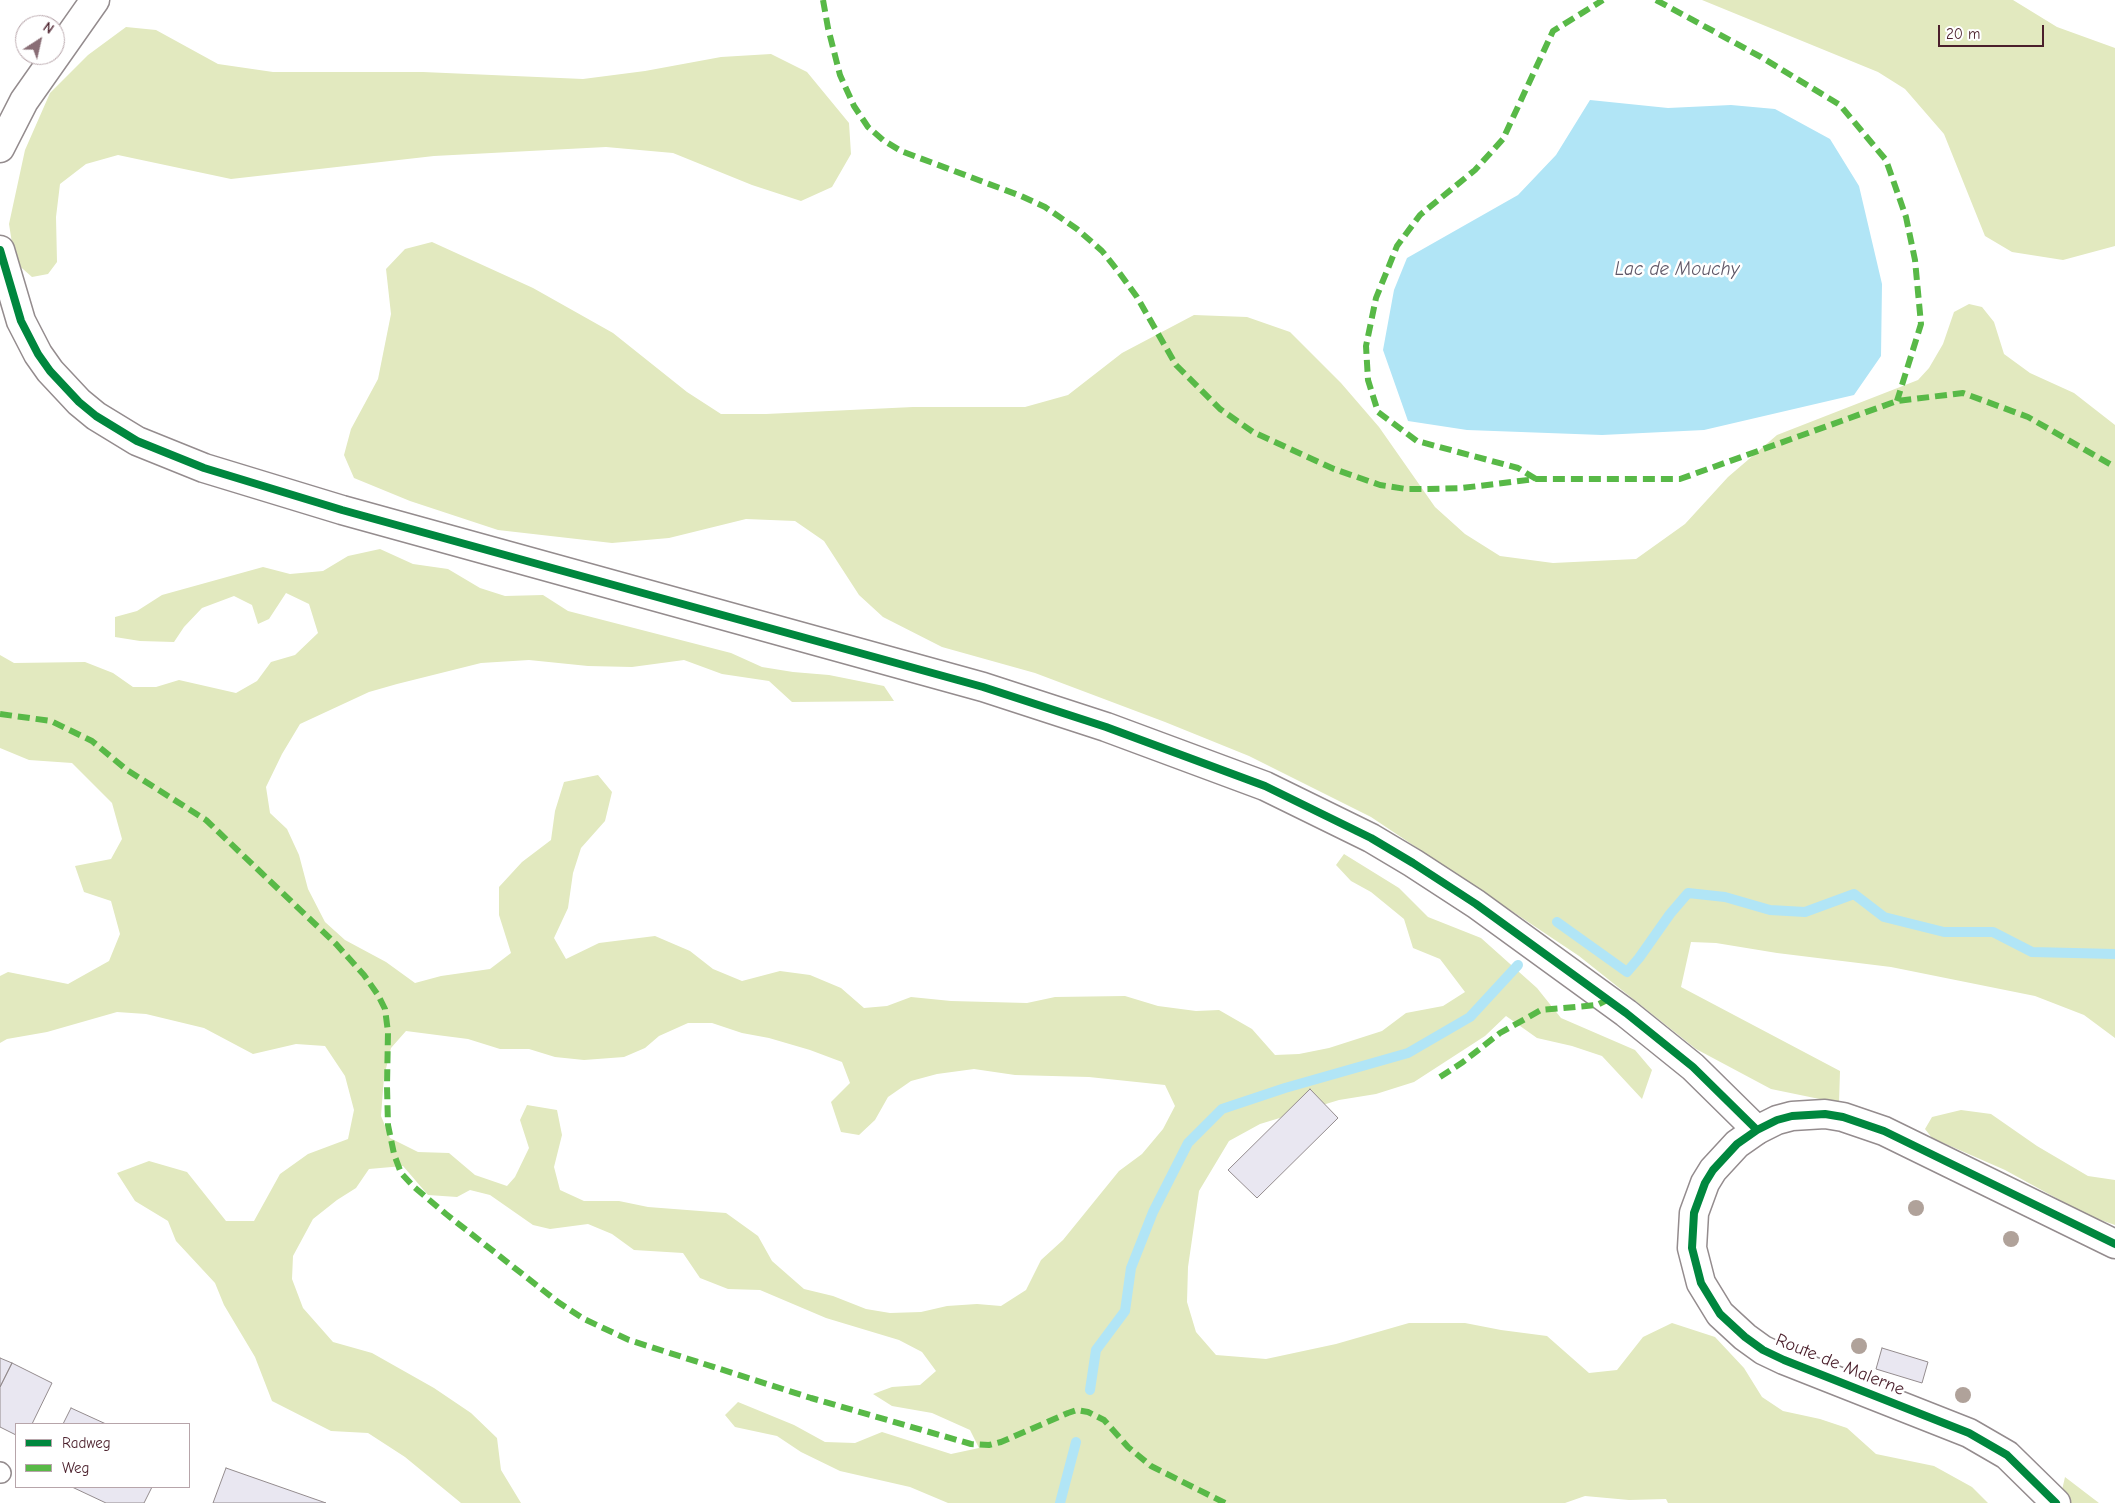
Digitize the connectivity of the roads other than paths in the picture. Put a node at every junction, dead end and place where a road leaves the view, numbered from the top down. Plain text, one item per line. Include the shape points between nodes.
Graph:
1 (95, 0) edge
2 (0, 148) edge
3 (0, 250) edge
4 (1757, 1130) junction
5 (2115, 1244) edge
6 (2056, 1503) edge

1 - 2 street via 24,102
3 - 4 street via 21,321 50,371 96,416 137,441 204,468 342,510 992,690 1106,727 1265,786 1371,838 1476,904 1626,1013 1693,1067
4 - 5 street, Route de Malerne via 1792,1116 1825,1114 1843,1117 1913,1144
4 - 6 street, Route de Malerne via 1737,1144 1713,1170 1694,1213 1692,1248 1696,1266 1701,1283 1720,1314 1763,1350 1784,1360 1970,1432 2020,1467

